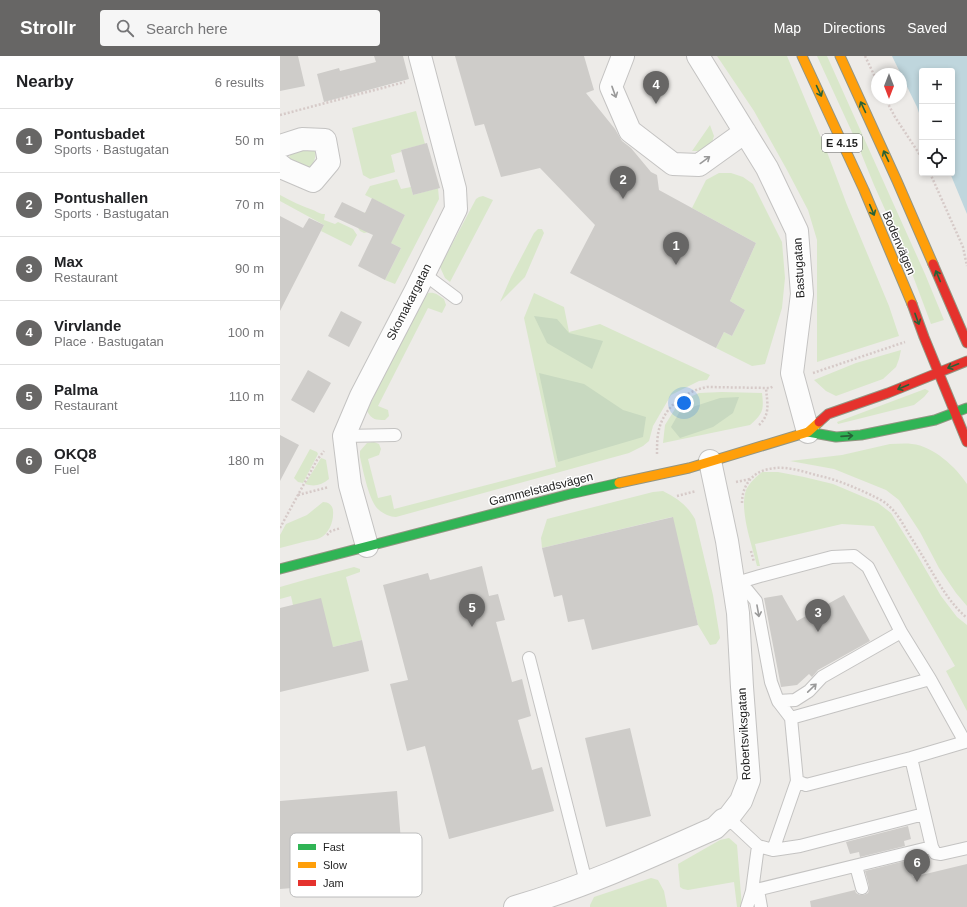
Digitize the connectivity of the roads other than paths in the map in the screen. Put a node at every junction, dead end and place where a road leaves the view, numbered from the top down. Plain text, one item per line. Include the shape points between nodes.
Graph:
1 (420, 56) edge
2 (623, 56) edge
3 (698, 56) edge
4 (802, 56) edge
5 (840, 56) edge
6 (745, 132) junction
7 (280, 146) edge
8 (280, 165) edge
9 (424, 274) junction
10 (456, 298) dead end
11 (967, 343) edge
12 (967, 361) edge
13 (939, 372) junction
14 (967, 408) edge
15 (956, 413) junction
16 (808, 432) junction
17 (395, 435) dead end
18 (344, 436) junction
19 (967, 442) edge
20 (710, 462) junction
21 (367, 546) junction
22 (280, 569) edge
23 (734, 584) junction
24 (902, 632) junction
25 (529, 658) dead end
26 (930, 679) junction
27 (778, 701) junction
28 (791, 718) junction
29 (966, 746) edge
30 (911, 758) junction
31 (797, 781) junction
32 (924, 814) junction
33 (728, 818) junction
34 (758, 846) junction
35 (932, 847) junction
36 (967, 848) edge
37 (773, 850) junction
38 (856, 866) junction
39 (586, 882) junction
40 (862, 888) dead end
41 (755, 890) junction
42 (515, 907) edge
43 (747, 907) edge
44 (761, 907) edge

1 - 9 street, Skomakargatan via 455,189 456,209
2 -> 6 street via 611,87 630,131 673,164 699,165
3 - 6 street, Bastugatan
4 -> 13 main road, Bodenvägen / E 4.15 via 864,190
11 -> 5 main road, Bodenvägen / E 4.15
6 - 16 street, Bastugatan via 767,168 797,231 802,294 792,373
7 - 8 street via 302,139 325,140 329,162 313,181
9 - 10 lane
9 - 18 street, Skomakargatan via 361,396
12 -> 13 main road
13 - 15 main road, Bodenvägen / E 4.15
13 -> 16 main road via 828,414
14 - 15 main road
16 -> 15 main road via 836,437 861,435 935,420
15 - 19 main road, Bodenvägen / E 4.15
16 - 20 main road, Gammelstadsvägen
17 - 18 lane
18 - 21 street via 350,485
20 - 21 main road, Gammelstadsvägen via 570,494
20 - 23 street, Robertsviksgatan
21 - 22 main road, Gammelstadsvägen
23 - 24 lane via 832,557 854,556 868,566
23 -> 27 lane via 747,590 756,601 771,682
23 - 33 street, Robertsviksgatan via 749,780 742,801
24 - 26 lane
27 -> 24 lane via 795,700 809,691 822,677
25 - 39 lane
26 - 28 lane
26 - 29 lane
27 - 28 lane
28 - 31 lane
29 - 30 lane
30 - 31 lane via 806,785
30 - 32 lane
31 - 37 lane
32 - 35 lane
32 - 37 lane via 800,846
33 - 34 lane
33 - 39 street, Robertsviksgatan via 716,828
34 - 37 lane
34 - 41 lane
35 - 36 lane via 935,853 941,854
35 - 38 lane
38 - 40 lane
38 - 41 lane
39 - 42 street, Robertsviksgatan
41 - 43 lane
41 - 44 lane

